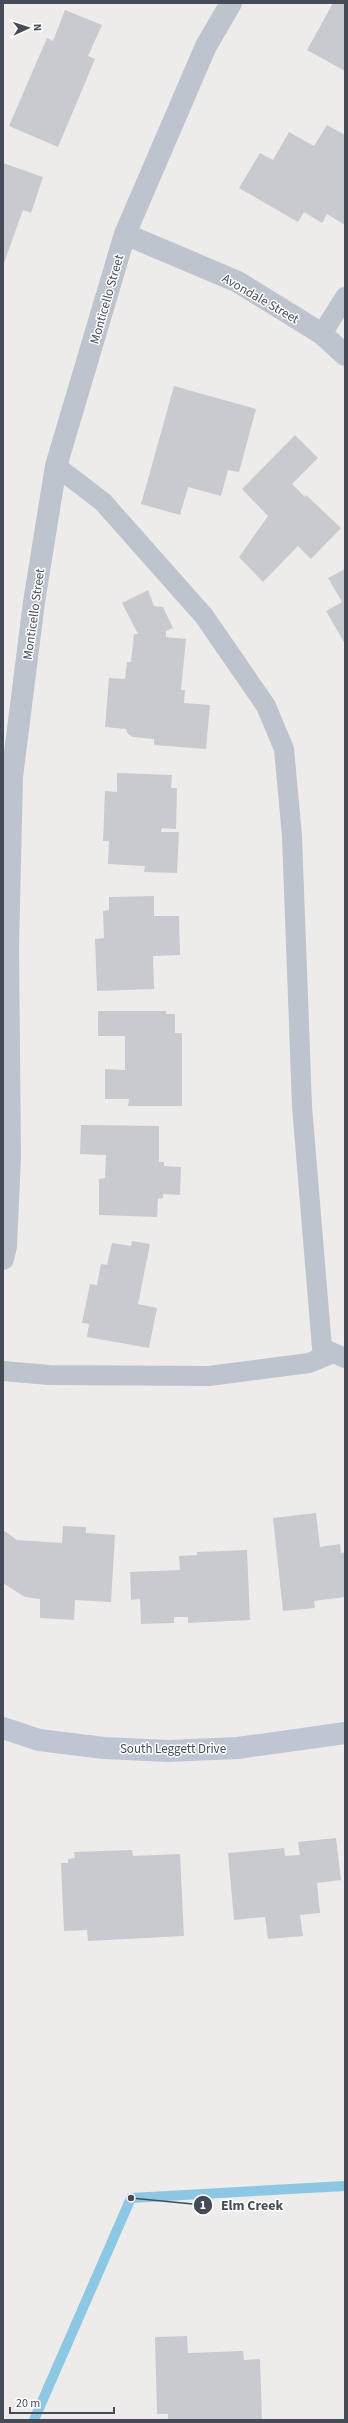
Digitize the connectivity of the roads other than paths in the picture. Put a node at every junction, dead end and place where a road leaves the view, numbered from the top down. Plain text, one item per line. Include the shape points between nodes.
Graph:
1 (231, 3) edge
2 (125, 234) junction
3 (345, 297) edge
4 (322, 334) junction
5 (345, 355) edge
6 (56, 466) junction
7 (5, 1206) edge
8 (3, 1259) edge
9 (339, 1356) edge
10 (3, 1371) edge
11 (3, 1728) edge
12 (345, 1733) edge

1 - 2 street, Monticello Street via 206,46
2 - 4 street, Avondale Street via 238,282
2 - 6 street, Monticello Street
3 - 4 lane
4 - 5 street, Avondale Street
6 - 7 street, Monticello Street via 34,602 12,778 8,948 10,1156
6 - 9 lane via 103,502 204,616 266,706 284,749 292,836 302,1106 314,1266 322,1348
7 - 8 street, Monticello Street via 6,1246
9 - 10 lane via 309,1364 209,1376 49,1375
11 - 12 street, South Leggett Drive via 39,1740 104,1748 168,1751 238,1748

